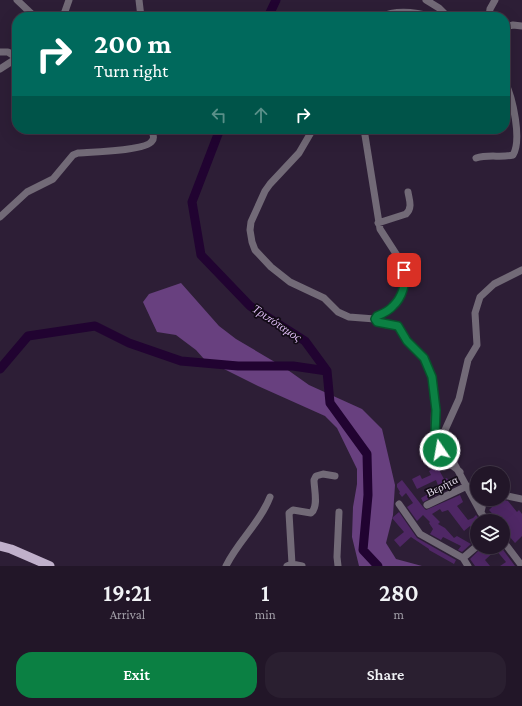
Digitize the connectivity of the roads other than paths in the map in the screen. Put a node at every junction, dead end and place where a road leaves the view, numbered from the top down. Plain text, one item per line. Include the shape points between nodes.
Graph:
1 (17, 0) edge
2 (69, 0) edge
3 (139, 0) edge
4 (426, 0) edge
5 (495, 0) edge
6 (30, 12) edge
7 (64, 12) edge
8 (140, 12) edge
9 (396, 12) edge
10 (410, 12) edge
11 (443, 12) edge
12 (490, 12) edge
13 (510, 26) edge
14 (522, 26) edge
15 (0, 52) edge
16 (12, 55) edge
17 (12, 61) edge
18 (0, 69) edge
19 (510, 95) edge
20 (153, 134) edge
21 (310, 134) edge
22 (365, 134) edge
23 (476, 158) dead end
24 (408, 192) dead end
25 (0, 218) edge
26 (378, 223) junction
27 (522, 270) edge
28 (375, 319) junction
29 (460, 472) junction
30 (335, 476) dead end
31 (467, 486) junction
32 (270, 497) dead end
33 (510, 497) edge
34 (521, 501) edge
35 (399, 504) dead end
36 (427, 506) dead end
37 (482, 506) edge
38 (339, 512) dead end
39 (481, 512) joint
40 (0, 546) edge
41 (510, 550) edge
42 (470, 552) edge
43 (463, 558) junction
44 (290, 565) edge
45 (50, 566) edge
46 (226, 566) edge
47 (302, 566) edge
48 (338, 566) edge
49 (468, 566) edge
50 (522, 566) edge

1 - 6 street
2 - 7 street
3 - 8 street
4 - 11 street
5 - 12 street
9 - 10 street
13 - 14 street
15 - 16 street
17 - 18 street
19 - 23 street via 516,125 516,150 513,155
20 - 25 street via 153,141 149,144 129,149 73,155 53,178 27,192
21 - 28 street via 299,153 265,191 251,222 252,242 255,250 271,267 290,282 324,298 338,312 349,317
22 - 26 street
24 - 26 street via 409,212
26 - 28 street via 400,260 406,277 402,293 394,306
27 - 29 street via 494,284 480,297 475,313 477,345 468,360 459,400 445,430 449,454
28 - 29 street via 377,322 398,326 407,341 424,358 434,389 435,435 447,461
29 - 31 street
30 - 44 street via 316,476 314,511 311,513 293,510 289,513
31 - 36 street, Βερήτα
31 - 39 street
32 - 46 street via 257,522 239,544
33 - 34 street
35 - 43 street via 420,534
37 - 39 street
38 - 48 street
40 - 45 main road
41 - 50 street
42 - 43 street
43 - 49 street
44 - 47 street

